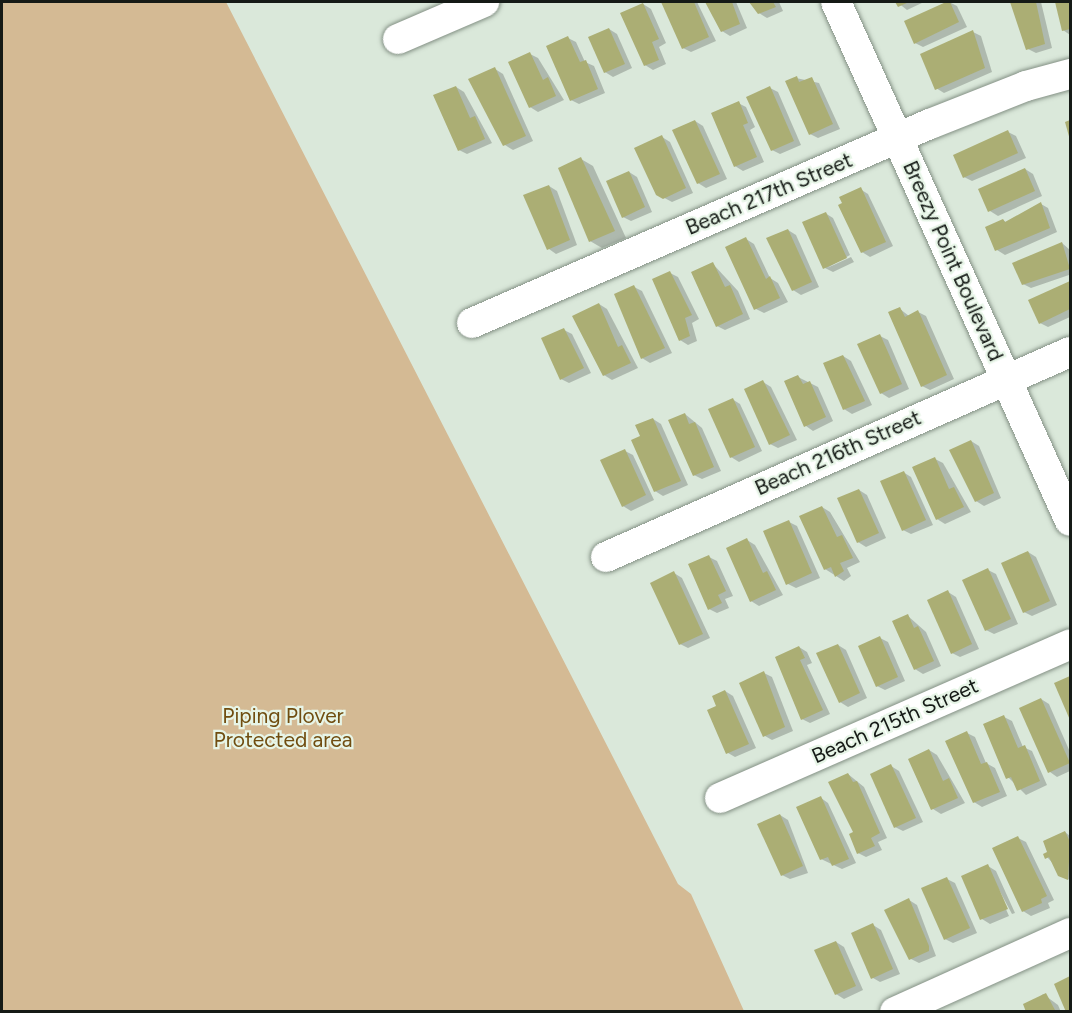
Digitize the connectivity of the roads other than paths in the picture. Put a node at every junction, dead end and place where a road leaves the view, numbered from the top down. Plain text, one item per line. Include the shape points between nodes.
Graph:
1 (484, 2) edge
2 (836, 2) edge
3 (398, 39) dead end
4 (1071, 74) edge
5 (897, 138) junction
6 (472, 323) dead end
7 (1071, 352) edge
8 (1006, 378) junction
9 (1071, 520) edge
10 (606, 557) dead end
11 (1071, 644) edge
12 (720, 798) dead end
13 (1071, 933) edge
14 (895, 1011) edge

1 - 3 street
2 - 5 street, Breezy Point Boulevard
4 - 5 street, Beach 217th Street via 1007,93
5 - 6 street, Beach 217th Street
5 - 8 street, Breezy Point Boulevard
7 - 8 street, Beach 216th Street
8 - 9 street, Breezy Point Boulevard
8 - 10 street, Beach 216th Street
11 - 12 street, Beach 215th Street
13 - 14 street

